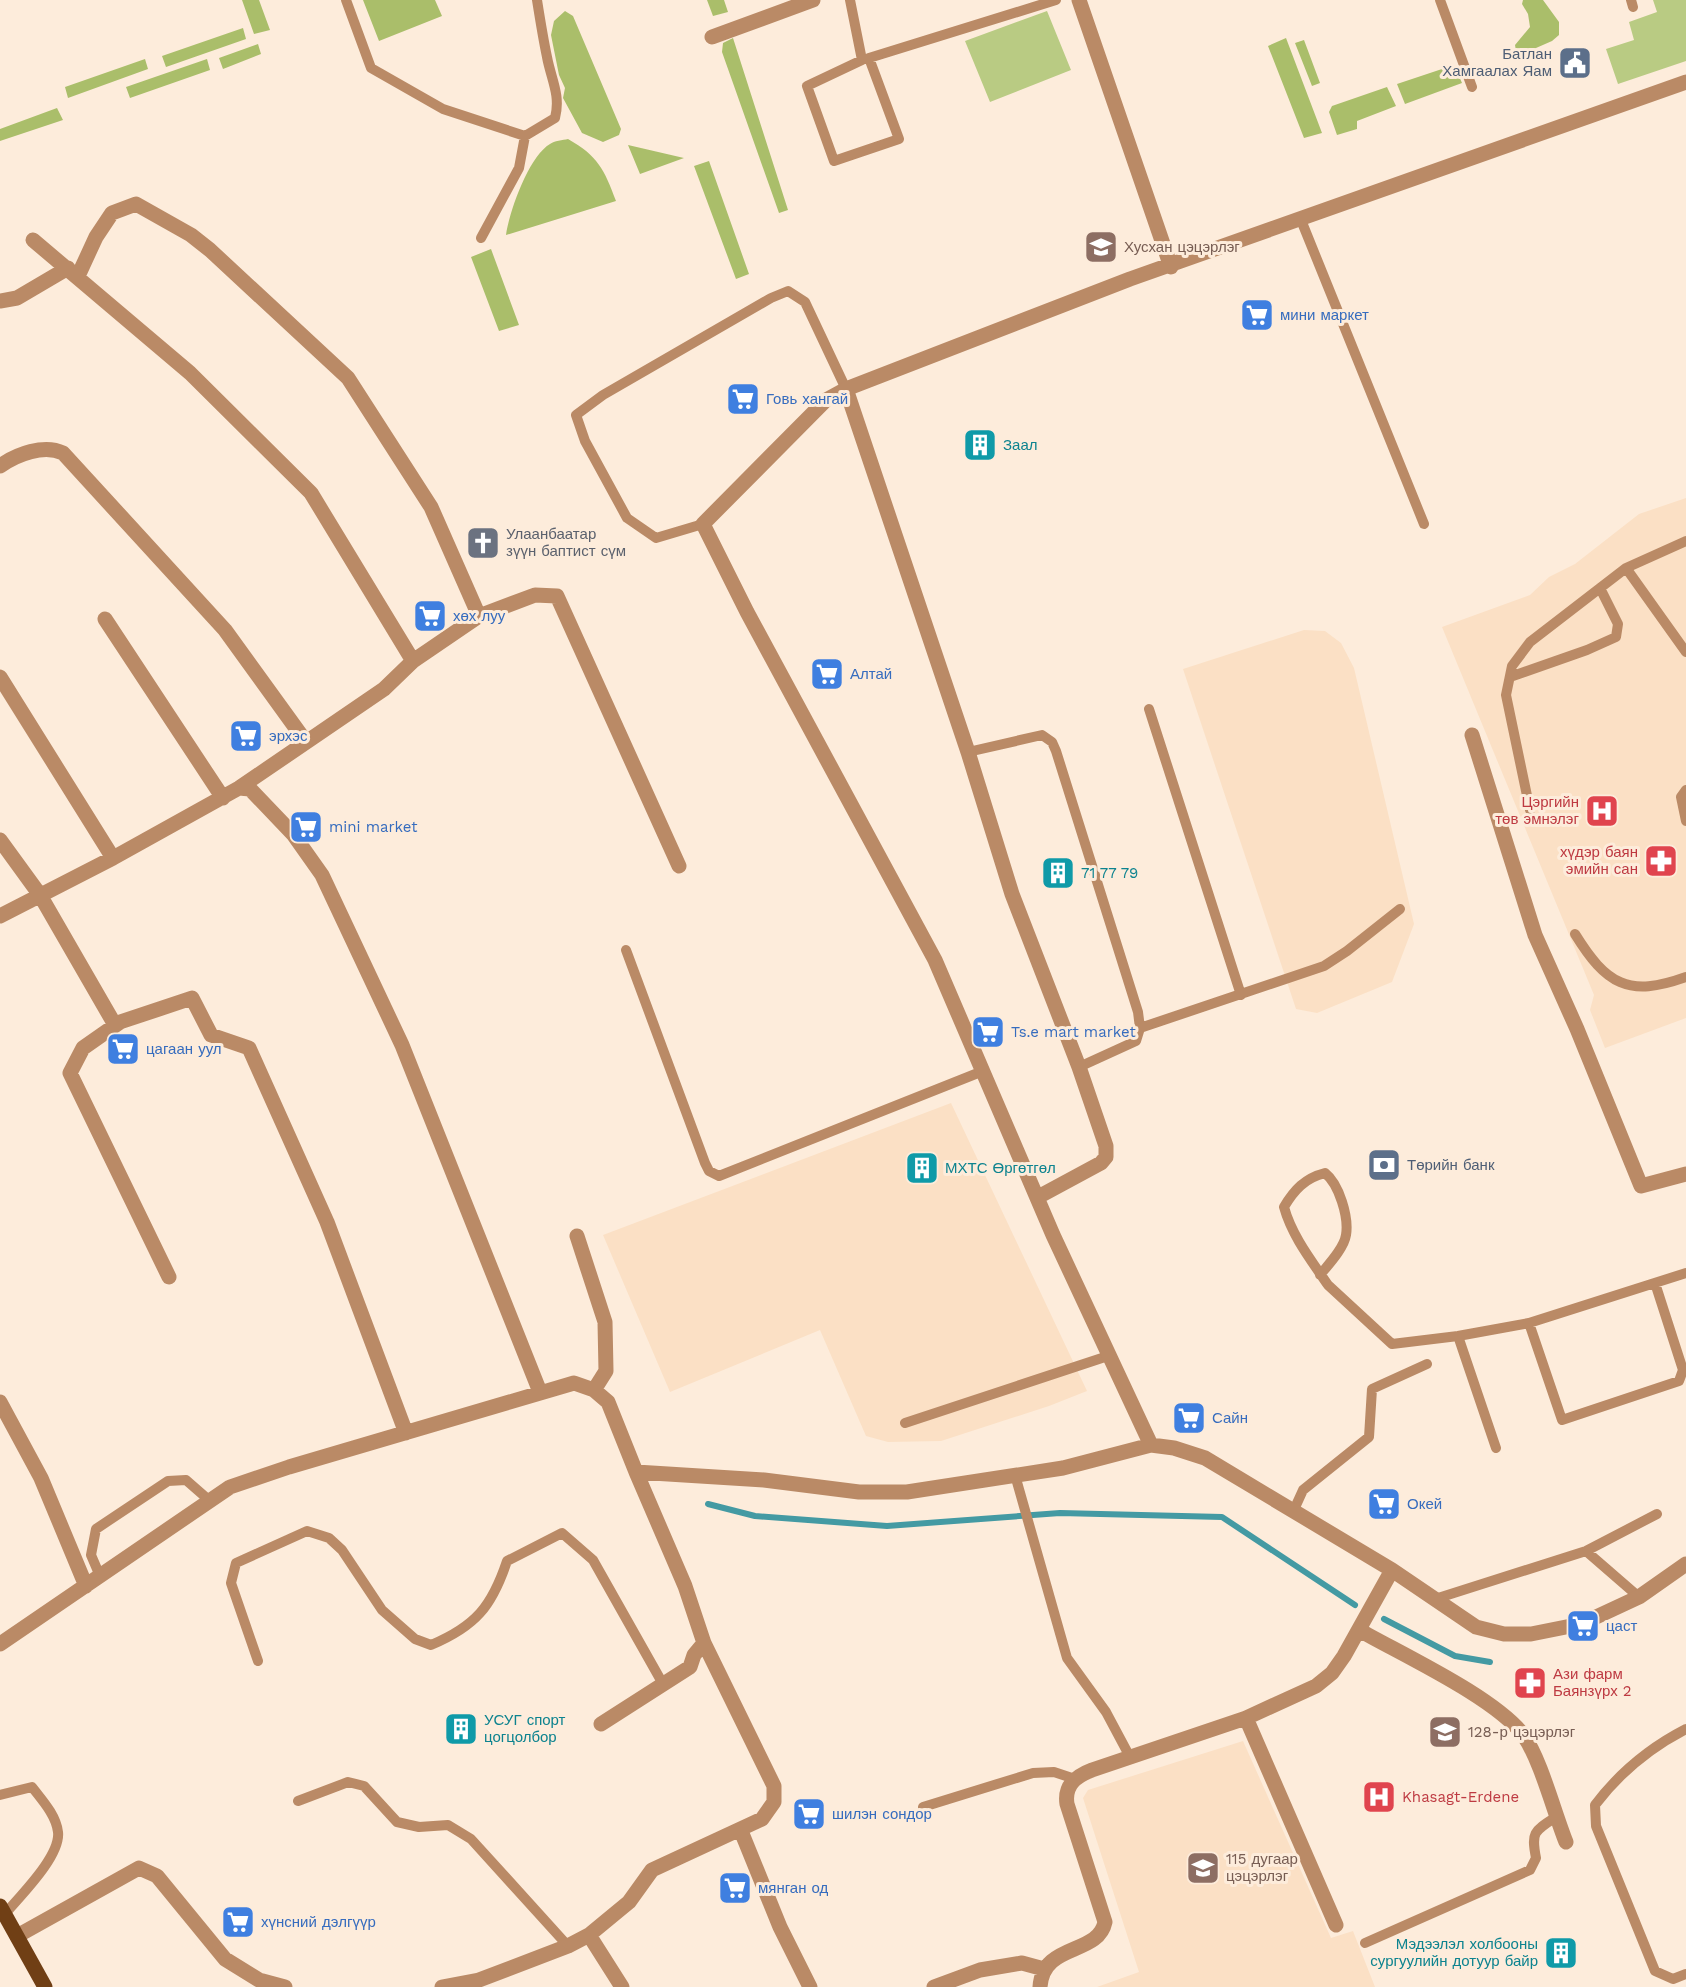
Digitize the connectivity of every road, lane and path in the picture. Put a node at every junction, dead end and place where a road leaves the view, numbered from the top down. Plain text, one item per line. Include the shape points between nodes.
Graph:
1 (346, 0) edge
2 (537, 0) edge
3 (813, 0) edge
4 (850, 0) edge
5 (1056, 0) edge
6 (1079, 0) edge
7 (1440, 0) edge
8 (712, 37) dead end
9 (1686, 82) edge
10 (1472, 87) dead end
11 (525, 136) junction
12 (1301, 220) junction
13 (482, 238) dead end
14 (33, 240) dead end
15 (1171, 267) junction
16 (73, 272) junction
17 (0, 301) edge
18 (846, 389) junction
19 (0, 466) edge
20 (1425, 524) dead end
21 (703, 525) junction
22 (1686, 541) edge
23 (1626, 568) junction
24 (1600, 588) junction
25 (479, 616) junction
26 (105, 619) dead end
27 (1686, 652) edge
28 (413, 661) junction
29 (0, 677) edge
30 (1510, 678) junction
31 (1149, 709) dead end
32 (1472, 735) dead end
33 (306, 742) junction
34 (968, 752) junction
35 (239, 789) junction
36 (1686, 790) edge
37 (223, 798) junction
38 (1530, 810) dead end
39 (1686, 821) edge
40 (0, 840) edge
41 (113, 858) junction
42 (679, 866) dead end
43 (40, 895) junction
44 (1400, 909) dead end
45 (0, 916) edge
46 (1575, 934) dead end
47 (626, 950) dead end
48 (1686, 977) edge
49 (1241, 995) junction
50 (115, 1025) junction
51 (1140, 1028) junction
52 (1079, 1067) junction
53 (983, 1071) junction
54 (1686, 1174) edge
55 (1038, 1197) junction
56 (577, 1236) dead end
57 (1686, 1273) edge
58 (1320, 1275) junction
59 (169, 1277) dead end
60 (1655, 1283) junction
61 (1529, 1323) junction
62 (1458, 1336) junction
63 (1108, 1356) junction
64 (1427, 1364) dead end
65 (594, 1390) junction
66 (540, 1392) junction
67 (0, 1402) edge
68 (905, 1423) dead end
69 (406, 1433) junction
70 (1151, 1446) junction
71 (1496, 1448) dead end
72 (636, 1472) junction
73 (1015, 1475) junction
74 (210, 1501) junction
75 (1293, 1512) junction
76 (1657, 1514) dead end
77 (1586, 1551) junction
78 (1686, 1564) edge
79 (1392, 1570) junction
80 (100, 1576) junction
81 (86, 1587) junction
82 (1639, 1597) junction
83 (1435, 1599) junction
84 (1359, 1630) junction
85 (704, 1642) junction
86 (0, 1644) edge
87 (258, 1661) dead end
88 (663, 1684) junction
89 (1246, 1718) junction
90 (602, 1724) dead end
91 (1686, 1730) edge
92 (1130, 1757) junction
93 (1075, 1779) junction
94 (0, 1795) edge
95 (298, 1801) dead end
96 (923, 1806) dead end
97 (1556, 1817) junction
98 (741, 1831) junction
99 (1566, 1842) dead end
100 (2, 1910) edge
101 (1336, 1925) dead end
102 (17, 1935) junction
103 (589, 1935) junction
104 (1365, 1943) dead end
105 (568, 1946) junction
106 (1044, 1969) junction
107 (1686, 1974) edge
108 (45, 1987) edge
109 (285, 1987) edge
110 (442, 1987) edge
111 (622, 1987) edge
112 (810, 1987) edge
113 (934, 1987) edge
114 (1040, 1987) edge

1 - 11 lane via 370,68 443,109
2 - 11 lane via 558,108 555,118
3 - 8 street
4 - 5 lane via 862,60 807,86 834,161 899,139 869,58
6 - 15 street
7 - 10 lane
9 - 12 street
11 - 13 lane via 519,168
12 - 15 street
12 - 20 lane
14 - 16 street
15 - 18 street via 1130,279
16 - 17 street
16 - 25 street via 112,213 136,204 191,234 210,250 348,378 431,507
16 - 28 street via 190,373 311,493
18 - 21 street via 826,400
18 - 21 lane via 805,302 788,291 640,374 576,415 585,441 627,518 656,538
18 - 34 street
19 - 33 street via 45,449 63,453 225,630
21 - 53 street via 935,960
22 - 23 lane
23 - 24 lane
23 - 27 lane
24 - 30 lane via 1530,642 1512,666
24 - 30 lane via 1618,624 1616,637
25 - 28 street
25 - 42 street via 535,595 557,596
26 - 37 street
28 - 33 street via 384,689
29 - 41 street
30 - 38 lane via 1506,695
31 - 49 lane
32 - 54 street via 1535,935 1641,1186
33 - 35 street
34 - 51 lane via 1042,735 1052,742 1135,1000
34 - 52 street via 1012,894
35 - 37 street
35 - 66 street via 250,789 293,834 321,875 402,1045
36 - 39 lane via 1681,797
37 - 41 street
40 - 43 street
41 - 43 street
43 - 45 street
43 - 50 street
44 - 49 lane via 1324,966
46 - 48 lane via 1600,969 1635,988
47 - 53 lane via 705,1163 709,1171 719,1176
49 - 51 lane
50 - 59 street via 83,1048 70,1073
50 - 69 street via 192,998 212,1035 249,1048 327,1222
51 - 52 lane via 1136,1041
52 - 55 street via 1106,1146 1106,1157
53 - 55 street
55 - 63 street
56 - 65 street via 605,1322 606,1371
57 - 60 lane
58 - 58 lane via 1290,1228 1284,1207 1293,1192 1313,1176 1325,1173 1343,1206 1346,1235
58 - 62 lane via 1392,1344
60 - 61 lane
60 - 61 lane via 1683,1370 1679,1381 1562,1420
61 - 62 lane
62 - 71 lane
63 - 68 lane
63 - 70 street
64 - 75 lane via 1372,1389 1369,1437 1303,1490
65 - 66 street via 574,1383
65 - 72 street via 608,1402
66 - 69 street
67 - 81 street via 41,1478
69 - 74 street via 230,1487
70 - 73 street via 1063,1468
70 - 75 street via 1174,1448 1205,1458
72 - 73 street via 764,1479 882,1493
72 - 85 street via 685,1586
73 - 92 lane via 1067,1658 1106,1712
74 - 80 street
74 - 80 lane via 186,1480 168,1481 96,1529 91,1555
75 - 79 street
76 - 77 lane
77 - 82 lane
77 - 83 lane
78 - 82 street
79 - 83 street
79 - 84 street
80 - 81 street
81 - 86 street
82 - 83 street via 1581,1624 1531,1634 1504,1634 1476,1627
84 - 89 street via 1322,1682
84 - 97 street via 1488,1704 1514,1726 1531,1749
85 - 88 street via 690,1667
85 - 98 street via 775,1791 769,1812
87 - 88 lane via 231,1583 236,1563 307,1531 329,1538 342,1550 382,1610 415,1639 431,1645 459,1634 485,1610 507,1561 562,1533 593,1560
88 - 90 street
89 - 92 street
89 - 101 street
91 - 107 lane via 1658,1744 1615,1778 1595,1805 1596,1826 1655,1971 1673,1979
92 - 93 street
93 - 96 lane via 1054,1772 1033,1773
93 - 106 street via 1068,1790 1067,1804 1105,1922 1096,1937 1053,1959
94 - 100 lane via 32,1787 49,1808 59,1833 50,1859
95 - 105 lane via 348,1782 364,1786 397,1822 419,1827 448,1825 471,1839
97 - 99 street
97 - 104 lane via 1534,1834 1536,1858 1530,1870
98 - 103 street via 652,1870 629,1902
98 - 112 street via 780,1927
100 - 102 main road
102 - 108 main road
102 - 109 street via 139,1868 157,1876 225,1959 259,1980
103 - 105 street
103 - 111 street
105 - 110 street via 479,1980
106 - 113 street via 1022,1963 980,1970
106 - 114 street

